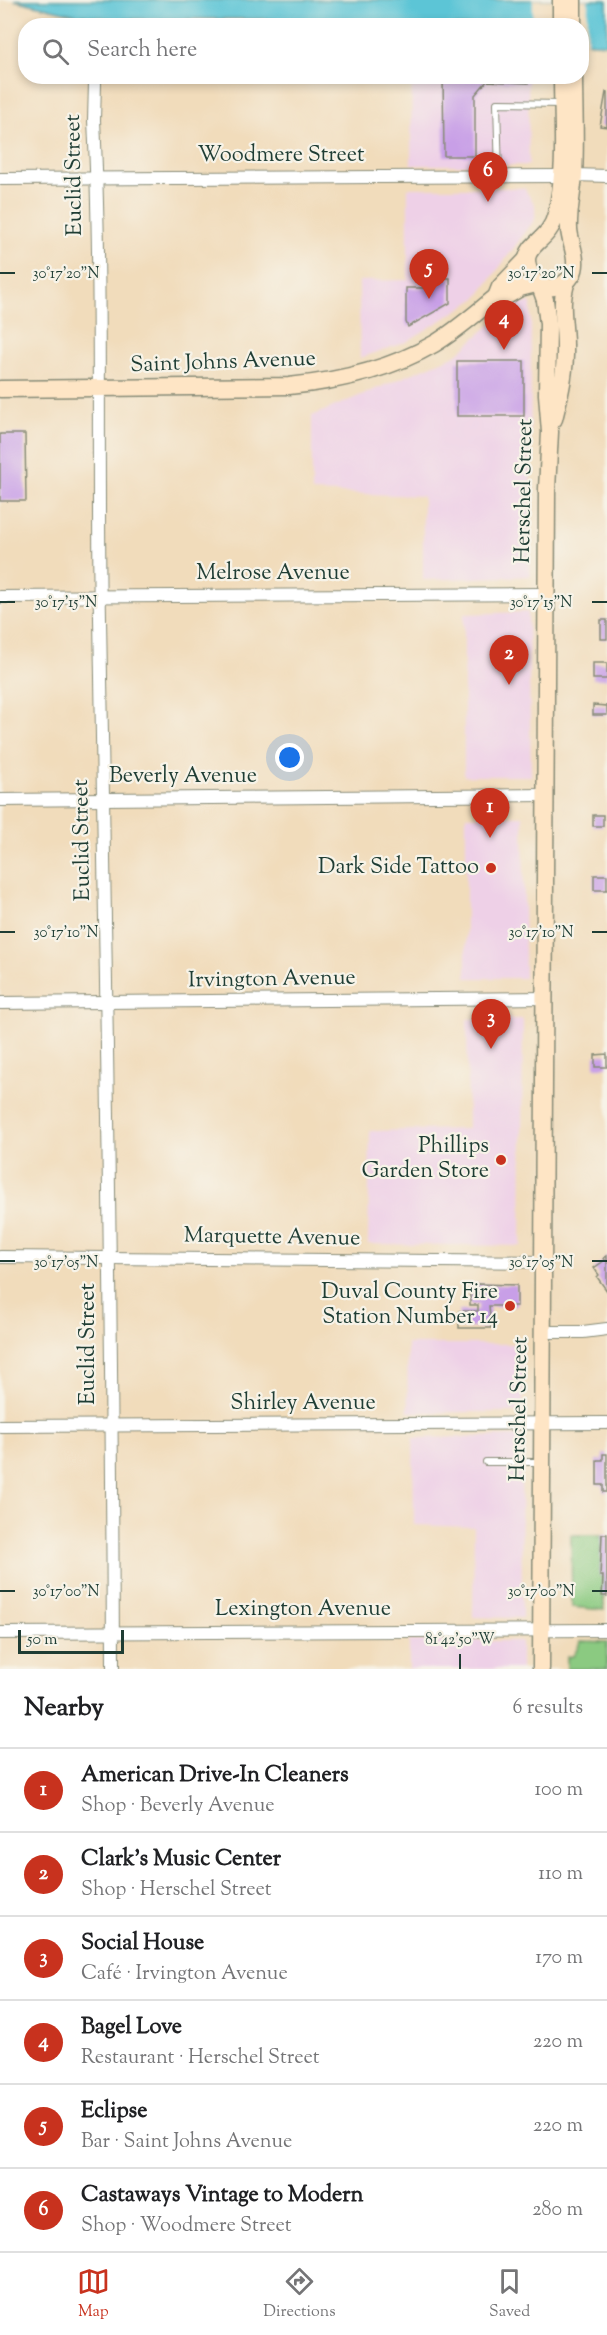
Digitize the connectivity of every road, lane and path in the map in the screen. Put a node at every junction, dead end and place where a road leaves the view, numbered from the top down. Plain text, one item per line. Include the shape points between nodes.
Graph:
1 (561, 0) edge
2 (573, 0) edge
3 (561, 18) edge
4 (573, 18) edge
5 (95, 84) edge
6 (562, 84) edge
7 (574, 84) edge
8 (562, 104) junction
9 (499, 176) junction
10 (568, 176) junction
11 (607, 176) edge
12 (97, 178) junction
13 (0, 179) edge
14 (542, 240) junction
15 (571, 247) junction
16 (525, 260) junction
17 (567, 281) junction
18 (538, 285) junction
19 (496, 297) junction
20 (100, 388) junction
21 (0, 389) edge
22 (550, 432) junction
23 (546, 594) junction
24 (0, 597) edge
25 (99, 597) junction
26 (546, 795) junction
27 (103, 799) junction
28 (0, 800) edge
29 (545, 998) junction
30 (106, 1002) junction
31 (0, 1003) edge
32 (0, 1257) edge
33 (111, 1257) junction
34 (543, 1262) junction
35 (607, 1329) edge
36 (543, 1332) junction
37 (542, 1423) junction
38 (607, 1423) edge
39 (0, 1426) edge
40 (110, 1426) junction
41 (486, 1462) dead end
42 (541, 1462) junction
43 (607, 1629) edge
44 (541, 1630) junction
45 (113, 1632) junction
46 (0, 1633) edge
47 (113, 1669) edge
48 (541, 1669) edge

1 - 3 main road
2 - 4 main road
5 - 12 street, Euclid Street
6 - 8 main road
7 - 10 main road
8 - 9 lane via 497,103
8 - 10 main road
9 - 10 street, Woodmere Street
9 - 12 street, Woodmere Street
10 - 11 street, Woodmere Street
10 - 14 main road via 556,215
10 - 15 main road
12 - 13 street, Woodmere Street
12 - 20 street, Euclid Street
14 - 15 main road via 562,240
14 - 16 main road via 532,246
15 - 17 main road via 575,265
16 - 18 main road, Herschel Street
16 - 19 main road, Saint Johns Avenue via 500,286
17 - 18 main road via 559,286
17 - 22 main road via 562,298 566,348 560,396
18 - 19 main road, Saint Johns Avenue
18 - 22 main road, Herschel Street via 545,300 548,324
19 - 20 main road, Saint Johns Avenue via 411,357 328,382
20 - 21 main road, Saint Johns Avenue
20 - 25 street, Euclid Street
22 - 23 main road, Herschel Street
23 - 25 street, Melrose Avenue
23 - 26 main road, Herschel Street
24 - 25 street, Melrose Avenue
25 - 27 street, Euclid Street
26 - 27 street, Beverly Avenue
26 - 29 main road, Herschel Street
27 - 28 street, Beverly Avenue
27 - 30 street, Euclid Street
29 - 30 street, Irvington Avenue
29 - 34 main road, Herschel Street
30 - 31 street, Irvington Avenue
30 - 33 street, Euclid Street
32 - 33 street, Marquette Avenue
33 - 34 street, Marquette Avenue
33 - 40 street, Euclid Street
34 - 36 main road, Herschel Street
35 - 36 street
36 - 37 main road, Herschel Street
37 - 38 street, Shirley Avenue
37 - 40 street, Shirley Avenue
37 - 42 main road, Herschel Street
39 - 40 street, Shirley Avenue
40 - 45 street, Euclid Street
41 - 42 lane
42 - 44 main road, Herschel Street
43 - 44 street, Lexington Avenue
44 - 45 street, Lexington Avenue
44 - 48 main road, Herschel Street
45 - 46 street, Lexington Avenue
45 - 47 street, Euclid Street

